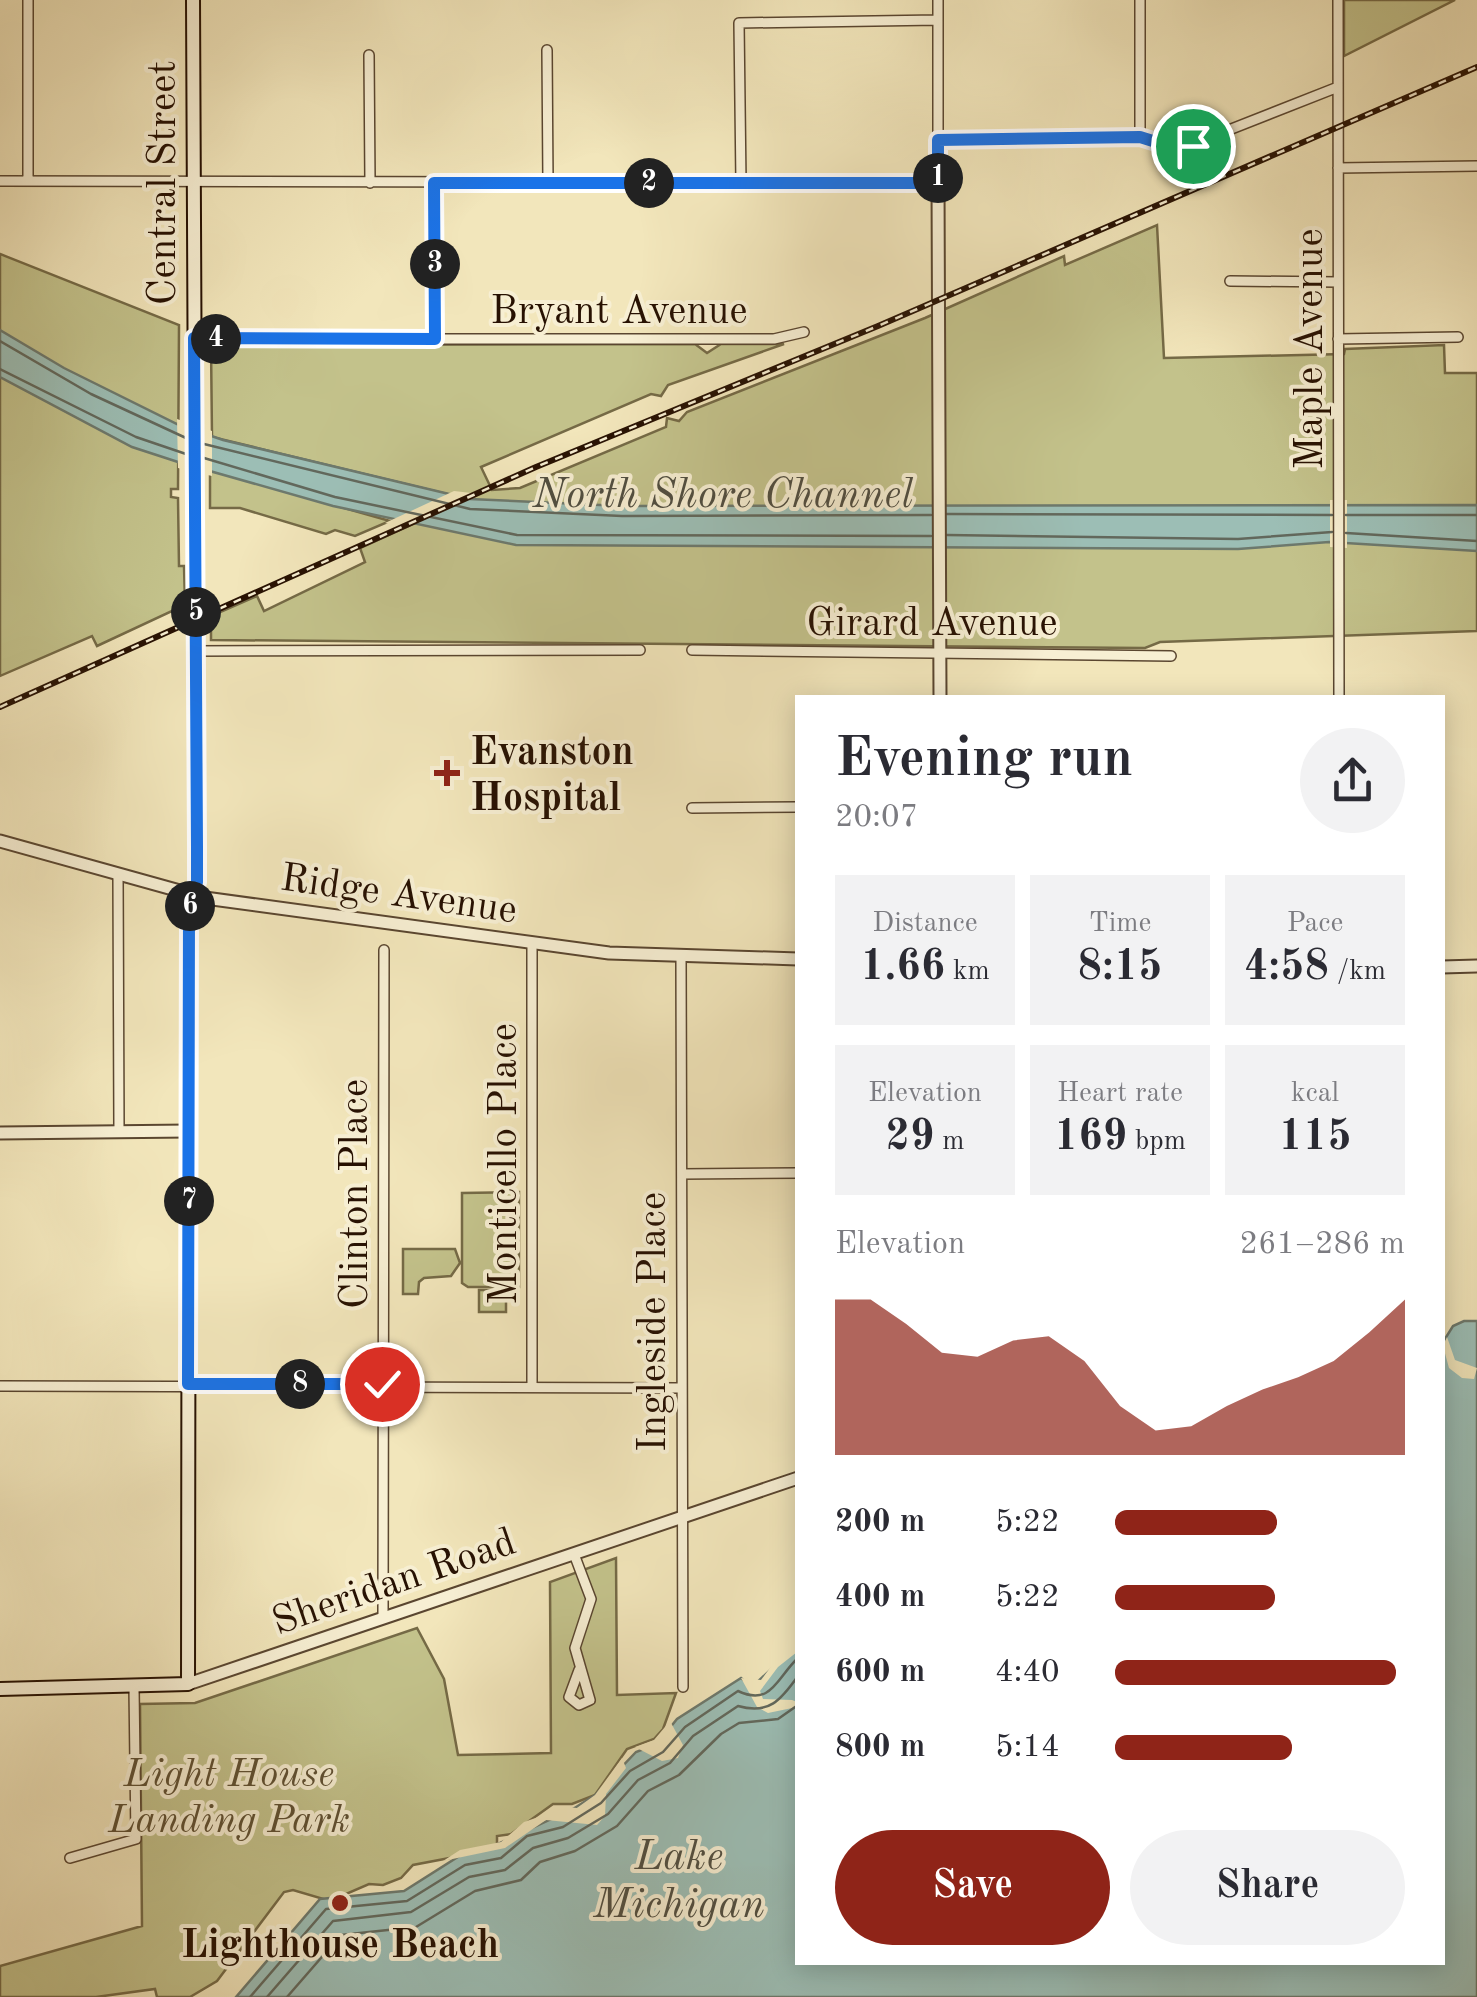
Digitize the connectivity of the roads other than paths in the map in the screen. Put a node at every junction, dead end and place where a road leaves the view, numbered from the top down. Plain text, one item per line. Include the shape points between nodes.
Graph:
1 (28, 0) edge
2 (193, 0) edge
3 (938, 0) edge
4 (1140, 0) edge
5 (1338, 0) edge
6 (938, 20) junction
7 (546, 50) dead end
8 (369, 55) dead end
9 (1338, 87) junction
10 (1140, 137) junction
11 (938, 140) junction
12 (1477, 166) edge
13 (1338, 168) junction
14 (0, 181) edge
15 (28, 182) junction
16 (193, 182) junction
17 (370, 183) junction
18 (434, 183) junction
19 (548, 183) junction
20 (741, 183) junction
21 (938, 183) junction
22 (1230, 281) dead end
23 (1338, 282) junction
24 (804, 332) dead end
25 (1458, 337) dead end
26 (194, 338) junction
27 (435, 339) junction
28 (1338, 339) junction
29 (196, 650) junction
30 (640, 650) dead end
31 (692, 650) dead end
32 (940, 651) junction
33 (1171, 656) dead end
34 (940, 695) edge
35 (1339, 695) edge
36 (795, 807) edge
37 (692, 808) dead end
38 (0, 841) edge
39 (118, 875) junction
40 (193, 896) junction
41 (532, 944) junction
42 (384, 950) dead end
43 (681, 956) junction
44 (795, 958) edge
45 (1477, 966) edge
46 (1445, 967) edge
47 (119, 1131) junction
48 (189, 1131) junction
49 (0, 1132) edge
50 (795, 1173) edge
51 (682, 1174) junction
52 (188, 1384) junction
53 (382, 1384) junction
54 (532, 1385) junction
55 (0, 1386) edge
56 (681, 1388) junction
57 (795, 1479) edge
58 (682, 1517) junction
59 (574, 1554) junction
60 (383, 1618) junction
61 (580, 1670) dead end
62 (188, 1684) junction
63 (684, 1687) dead end
64 (134, 1688) junction
65 (0, 1689) edge
66 (70, 1858) dead end

1 - 15 street
2 - 16 main road, Central Street
3 - 6 street
4 - 10 street
5 - 9 street, Maple Avenue
6 - 11 street
6 - 20 street via 739,24
7 - 19 street
8 - 17 street
9 - 10 street via 1183,148
9 - 13 street, Maple Avenue
10 - 11 street
11 - 21 street
12 - 13 street
13 - 23 street, Maple Avenue
14 - 15 street
15 - 16 street
16 - 17 street
16 - 26 main road, Central Street
17 - 18 street
18 - 19 street
18 - 27 street
19 - 20 street
20 - 21 street
21 - 32 street
22 - 23 street
23 - 28 street, Maple Avenue
24 - 27 street, Bryant Avenue via 774,339
25 - 28 street
26 - 27 street, Bryant Avenue
26 - 29 main road, Central Street
28 - 35 street, Maple Avenue
29 - 30 street
29 - 40 main road, Central Street
31 - 32 street, Girard Avenue
32 - 33 street, Girard Avenue
32 - 34 street
36 - 37 street
38 - 39 street, Ridge Avenue
39 - 40 street, Ridge Avenue
39 - 47 street
40 - 41 street, Ridge Avenue
40 - 48 main road, Central Street
41 - 43 street, Ridge Avenue
41 - 54 street, Monticello Place
42 - 53 street, Clinton Place
43 - 44 street, Ridge Avenue
43 - 51 street, Ingleside Place
45 - 46 street
47 - 48 street
47 - 49 street
48 - 52 main road, Central Street
50 - 51 street
51 - 56 street, Ingleside Place
52 - 53 street
52 - 55 street
52 - 62 main road, Central Street
53 - 54 street
53 - 60 street, Clinton Place
54 - 56 street
56 - 58 street, Ingleside Place
57 - 58 street, Sheridan Road
58 - 59 street, Sheridan Road
58 - 63 street, Ingleside Place
59 - 60 street, Sheridan Road
59 - 61 street via 590,1599 577,1636
60 - 62 street, Sheridan Road
62 - 64 main road, Sheridan Road
64 - 65 main road, Sheridan Road
64 - 66 street via 136,1839

